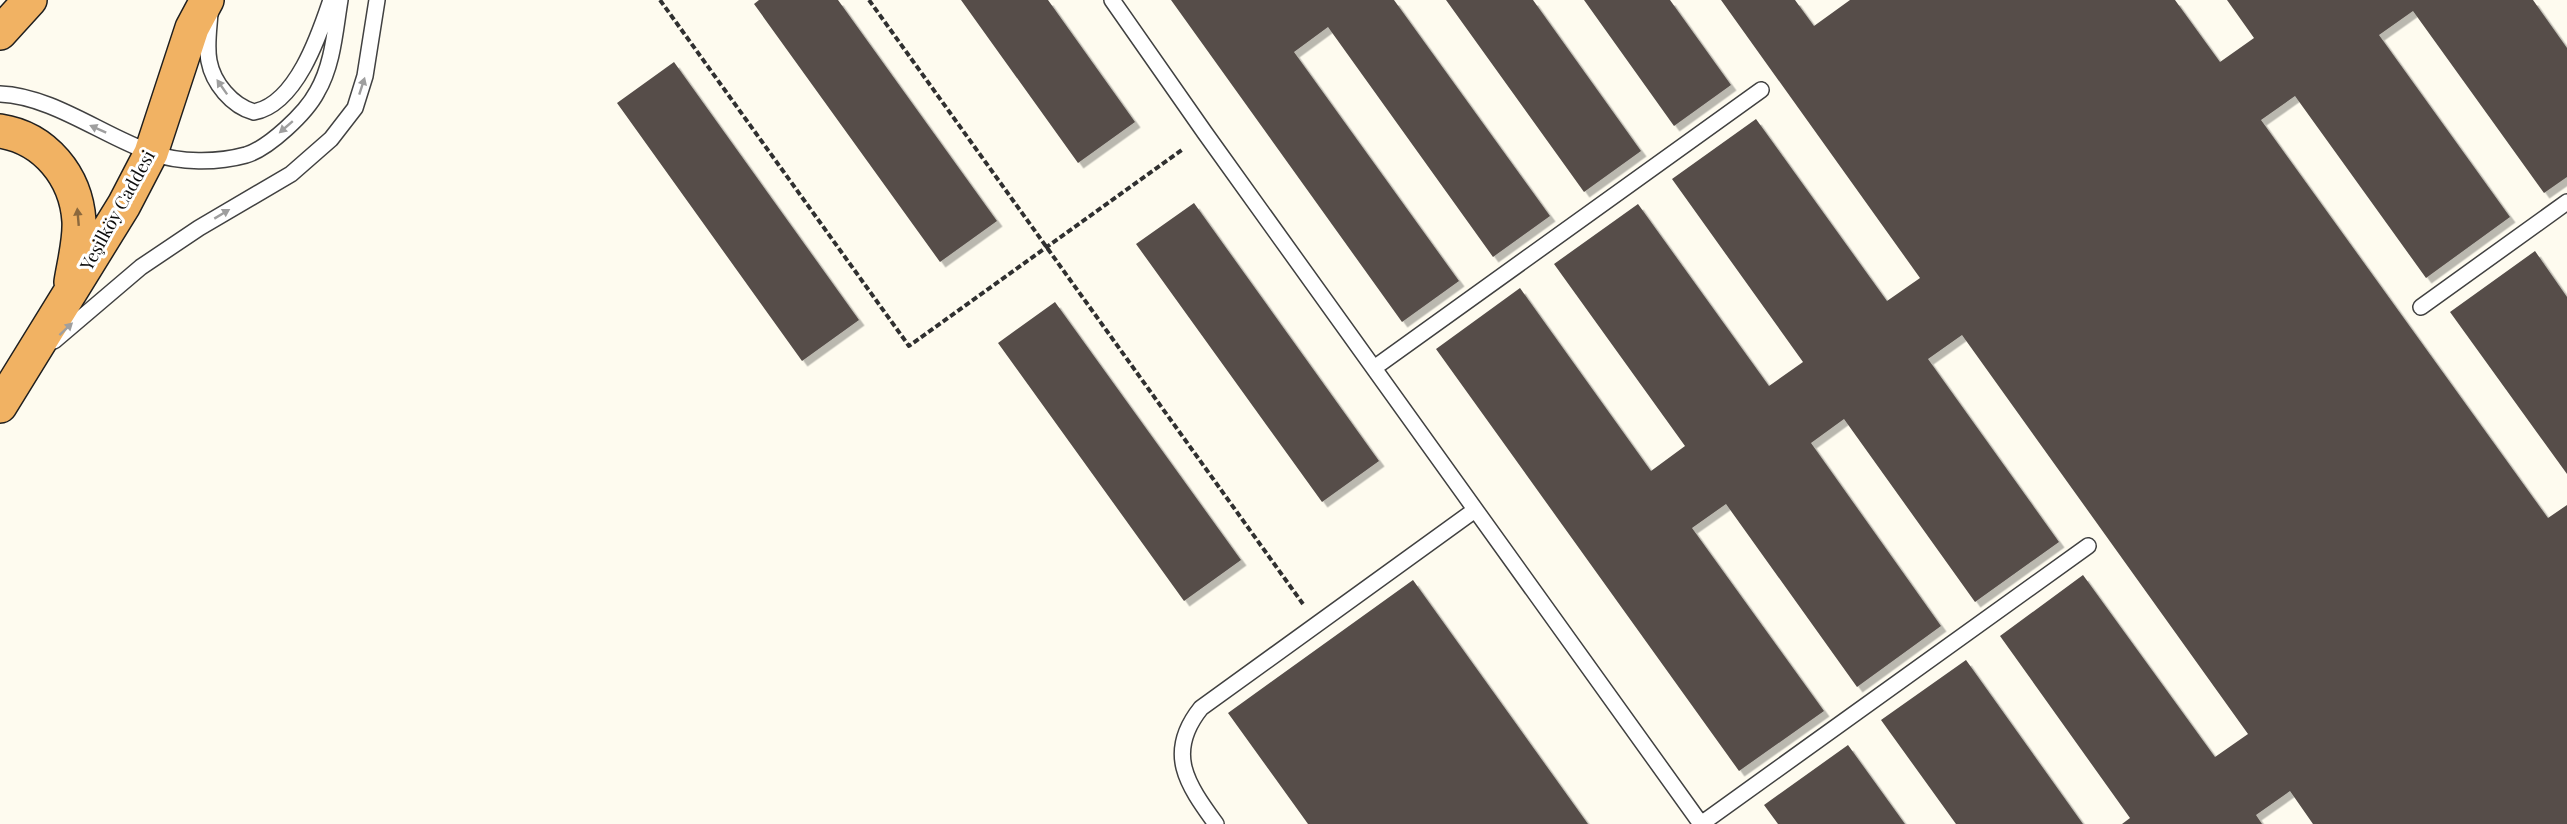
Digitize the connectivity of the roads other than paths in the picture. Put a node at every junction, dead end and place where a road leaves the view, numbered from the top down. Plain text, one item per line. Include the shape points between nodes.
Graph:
1 (30, 0) edge
2 (207, 0) edge
3 (211, 0) edge
4 (332, 0) edge
5 (340, 0) edge
6 (377, 0) edge
7 (1112, 0) edge
8 (0, 33) edge
9 (1761, 90) dead end
10 (0, 94) edge
11 (0, 130) edge
12 (151, 153) junction
13 (2567, 202) edge
14 (69, 295) junction
15 (2421, 307) dead end
16 (1374, 368) junction
17 (23, 369) junction
18 (0, 406) edge
19 (1475, 510) junction
20 (2088, 546) dead end
21 (1216, 824) edge
22 (1701, 824) edge

1 - 8 highway
2 - 12 highway, Yeşilköy Caddesi via 192,28
4 -> 3 lane via 321,31 292,85 273,105 254,112 225,93 209,61
5 -> 12 lane via 331,56 318,92 275,138 248,154 213,160 172,159
17 -> 6 lane via 82,314 141,267 291,174 331,139 355,108 362,87
7 - 16 lane
9 - 16 lane
12 -> 10 lane via 39,102
14 -> 11 highway via 79,224 76,201 64,172 45,149 17,133
12 - 14 highway, Yeşilköy Caddesi
13 - 15 lane
14 - 17 highway, Yeşilköy Caddesi
16 - 19 lane
17 - 18 highway, Yeşilköy Caddesi
19 - 21 lane via 1209,701 1188,727 1182,750 1184,773
19 - 22 lane
20 - 22 lane

